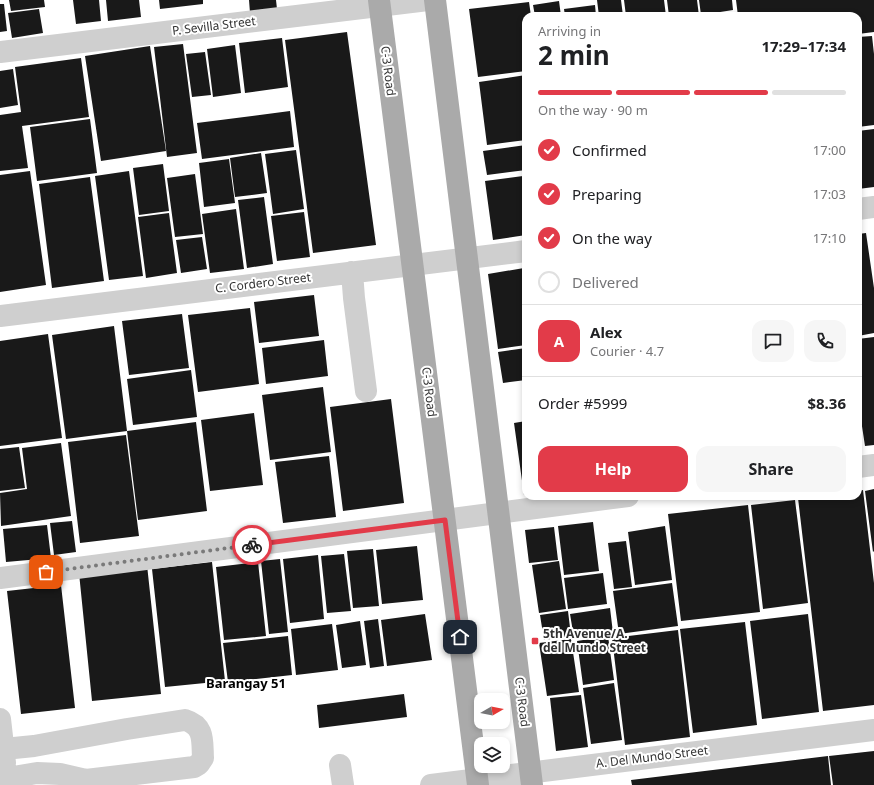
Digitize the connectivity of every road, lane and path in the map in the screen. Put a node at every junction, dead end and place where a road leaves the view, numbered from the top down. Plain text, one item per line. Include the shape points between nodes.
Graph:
1 (428, 0) edge
2 (435, 0) edge
3 (380, 3) edge
4 (305, 7) edge
5 (0, 52) edge
6 (874, 207) edge
7 (862, 208) edge
8 (522, 252) edge
9 (466, 259) junction
10 (413, 264) junction
11 (352, 272) junction
12 (0, 316) edge
13 (366, 391) dead end
14 (874, 465) edge
15 (862, 466) edge
16 (596, 500) edge
17 (498, 512) junction
18 (445, 520) junction
19 (0, 578) edge
20 (0, 719) edge
21 (874, 730) edge
22 (4, 750) junction
23 (532, 779) edge
24 (8, 782) edge
25 (477, 782) edge
26 (430, 785) edge

1 - 3 street, P. Sevilla Street
2 - 9 main road, C-3 Road
3 - 4 street, P. Sevilla Street
3 - 10 main road, C-3 Road
4 - 5 street, P. Sevilla Street
6 - 7 street
8 - 9 street, C. Cordero Street
9 - 10 street, C. Cordero Street
9 - 17 main road, C-3 Road
10 - 11 street, C. Cordero Street
10 - 18 main road, C-3 Road
11 - 12 street, C. Cordero Street
11 - 13 street
14 - 15 street
16 - 17 street
17 - 18 street
17 - 23 main road, C-3 Road
18 - 19 street
18 - 25 main road, C-3 Road
20 - 22 street
21 - 23 street, A. Del Mundo Street
22 - 24 street
22 - 24 street via 185,720 198,727 201,735 203,758 194,767 86,780 60,774 37,773
23 - 25 street, A. Del Mundo Street
25 - 26 street, A. Del Mundo Street

